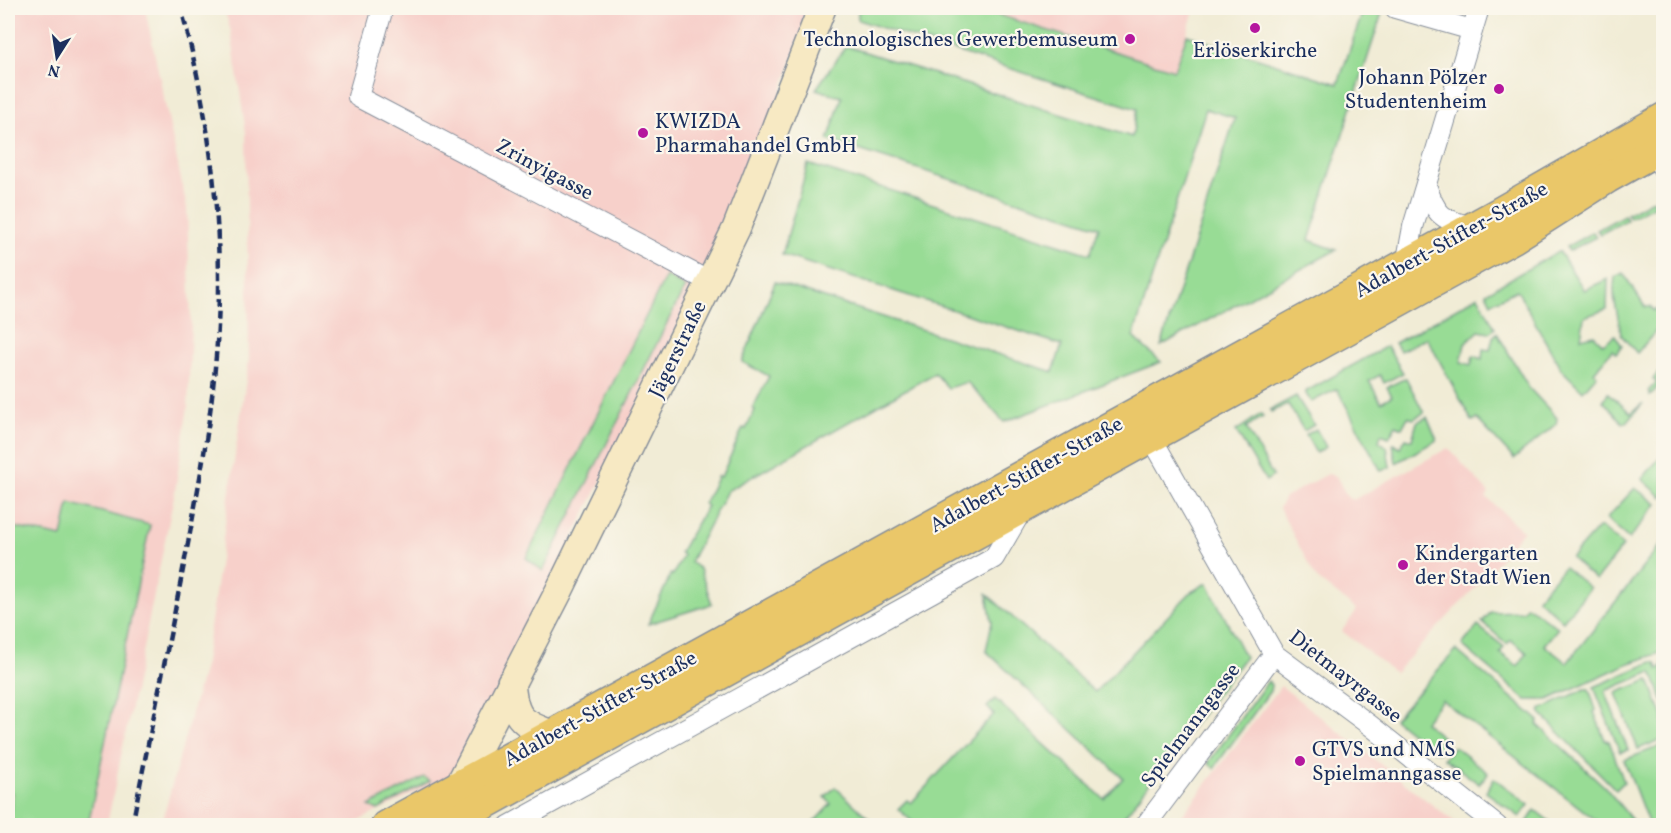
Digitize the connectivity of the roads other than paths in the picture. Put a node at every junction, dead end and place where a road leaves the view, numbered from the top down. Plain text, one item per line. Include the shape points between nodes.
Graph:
1 (383, 8) edge
2 (822, 8) edge
3 (1395, 8) edge
4 (1479, 8) edge
5 (1472, 30) junction
6 (1664, 118) edge
7 (1660, 156) edge
8 (1426, 185) junction
9 (1473, 227) junction
10 (1406, 265) junction
11 (710, 282) junction
12 (1151, 437) junction
13 (1025, 507) junction
14 (1274, 654) junction
15 (511, 682) junction
16 (552, 734) junction
17 (459, 785) junction
18 (386, 825) edge
19 (444, 825) edge
20 (509, 825) edge
21 (1145, 825) edge
22 (1497, 825) edge

1 - 11 street, Zrinyigasse via 358,97
2 - 11 street, Jägerstraße via 736,228
3 - 5 street
4 - 5 street
5 - 8 street
6 - 9 main road, Adalbert-Stifter-Straße
7 - 12 main road, Adalbert-Stifter-Straße via 1607,178 1513,238
8 - 9 street via 1433,207 1447,221
8 - 10 street
9 - 10 main road, Adalbert-Stifter-Straße
10 - 16 main road, Adalbert-Stifter-Straße
11 - 15 street, Jägerstraße
12 - 13 main road, Adalbert-Stifter-Straße
12 - 14 street, Dietmayrgasse
13 - 19 main road, Adalbert-Stifter-Straße
13 - 20 street, Adalbert-Stifter-Straße via 994,558
14 - 21 street, Spielmanngasse
14 - 22 street, Dietmayrgasse
15 - 16 street via 514,709 522,721
15 - 17 street, Jägerstraße
16 - 17 main road, Adalbert-Stifter-Straße
17 - 18 main road, Adalbert-Stifter-Straße

